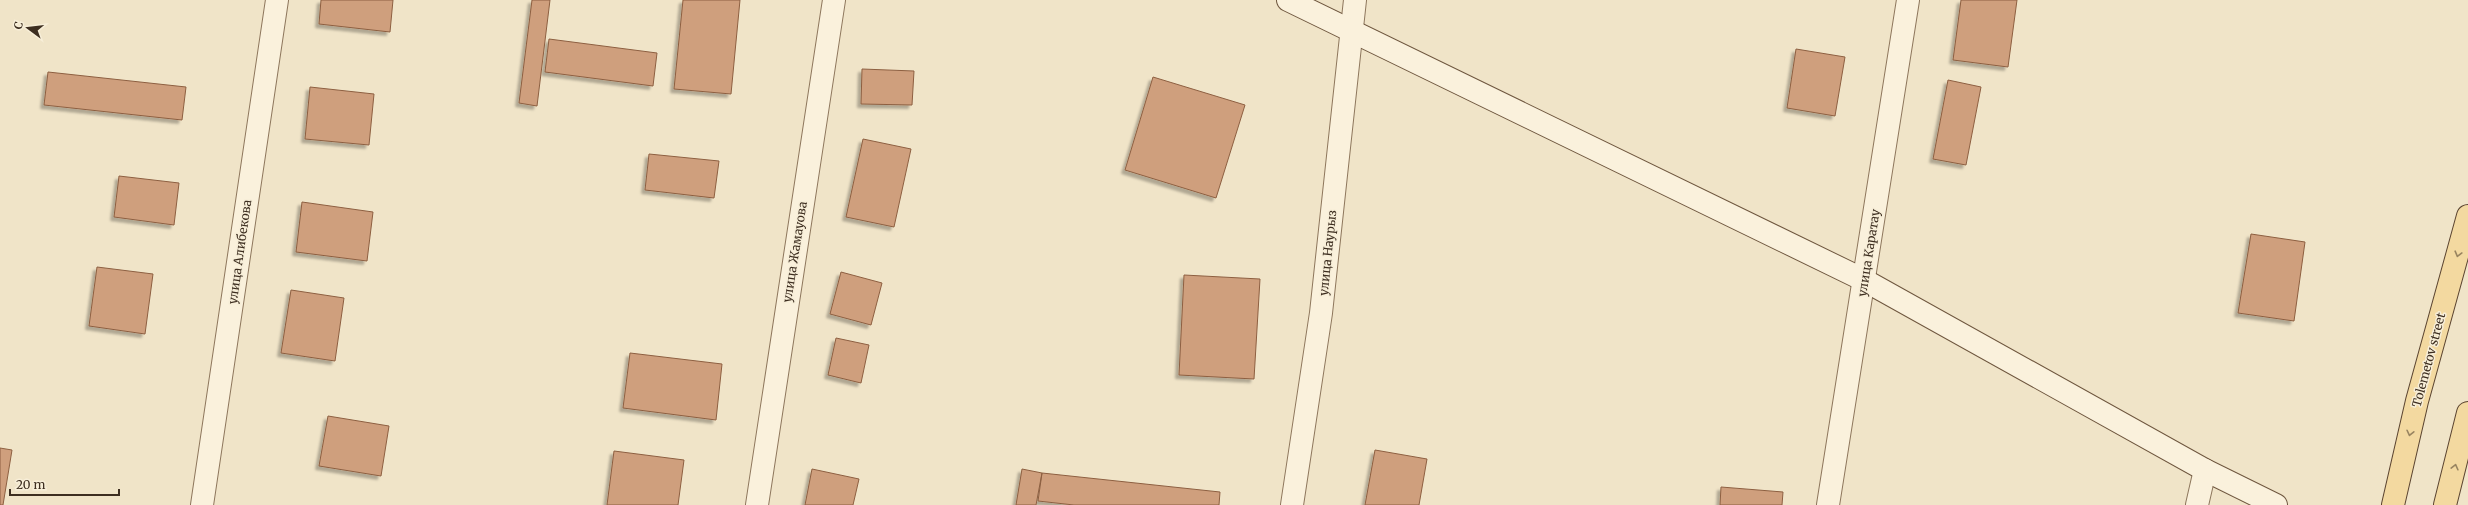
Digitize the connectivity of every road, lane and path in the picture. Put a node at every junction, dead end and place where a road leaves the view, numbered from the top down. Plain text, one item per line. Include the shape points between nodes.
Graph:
1 (277, 0) edge
2 (834, 0) edge
3 (1288, 0) edge
4 (1355, 0) edge
5 (1908, 0) edge
6 (1350, 30) junction
7 (2468, 216) edge
8 (1864, 280) junction
9 (2468, 413) edge
10 (2205, 470) junction
11 (202, 505) edge
12 (757, 505) edge
13 (1292, 505) edge
14 (1828, 505) edge
15 (2197, 505) edge
16 (2276, 505) edge
17 (2393, 505) edge
18 (2445, 505) edge

1 - 11 street, улица Алибекова
2 - 12 street, улица Жамауова
3 - 6 street
4 - 6 street, улица Наурыз
5 - 8 street, улица Каратау
6 - 8 street
6 - 13 street, улица Наурыз via 1321,313
7 -> 17 main road, Tolemetov street via 2417,401
8 - 10 street
8 - 14 street, улица Каратау
18 -> 9 main road
10 - 15 street
10 - 16 street

